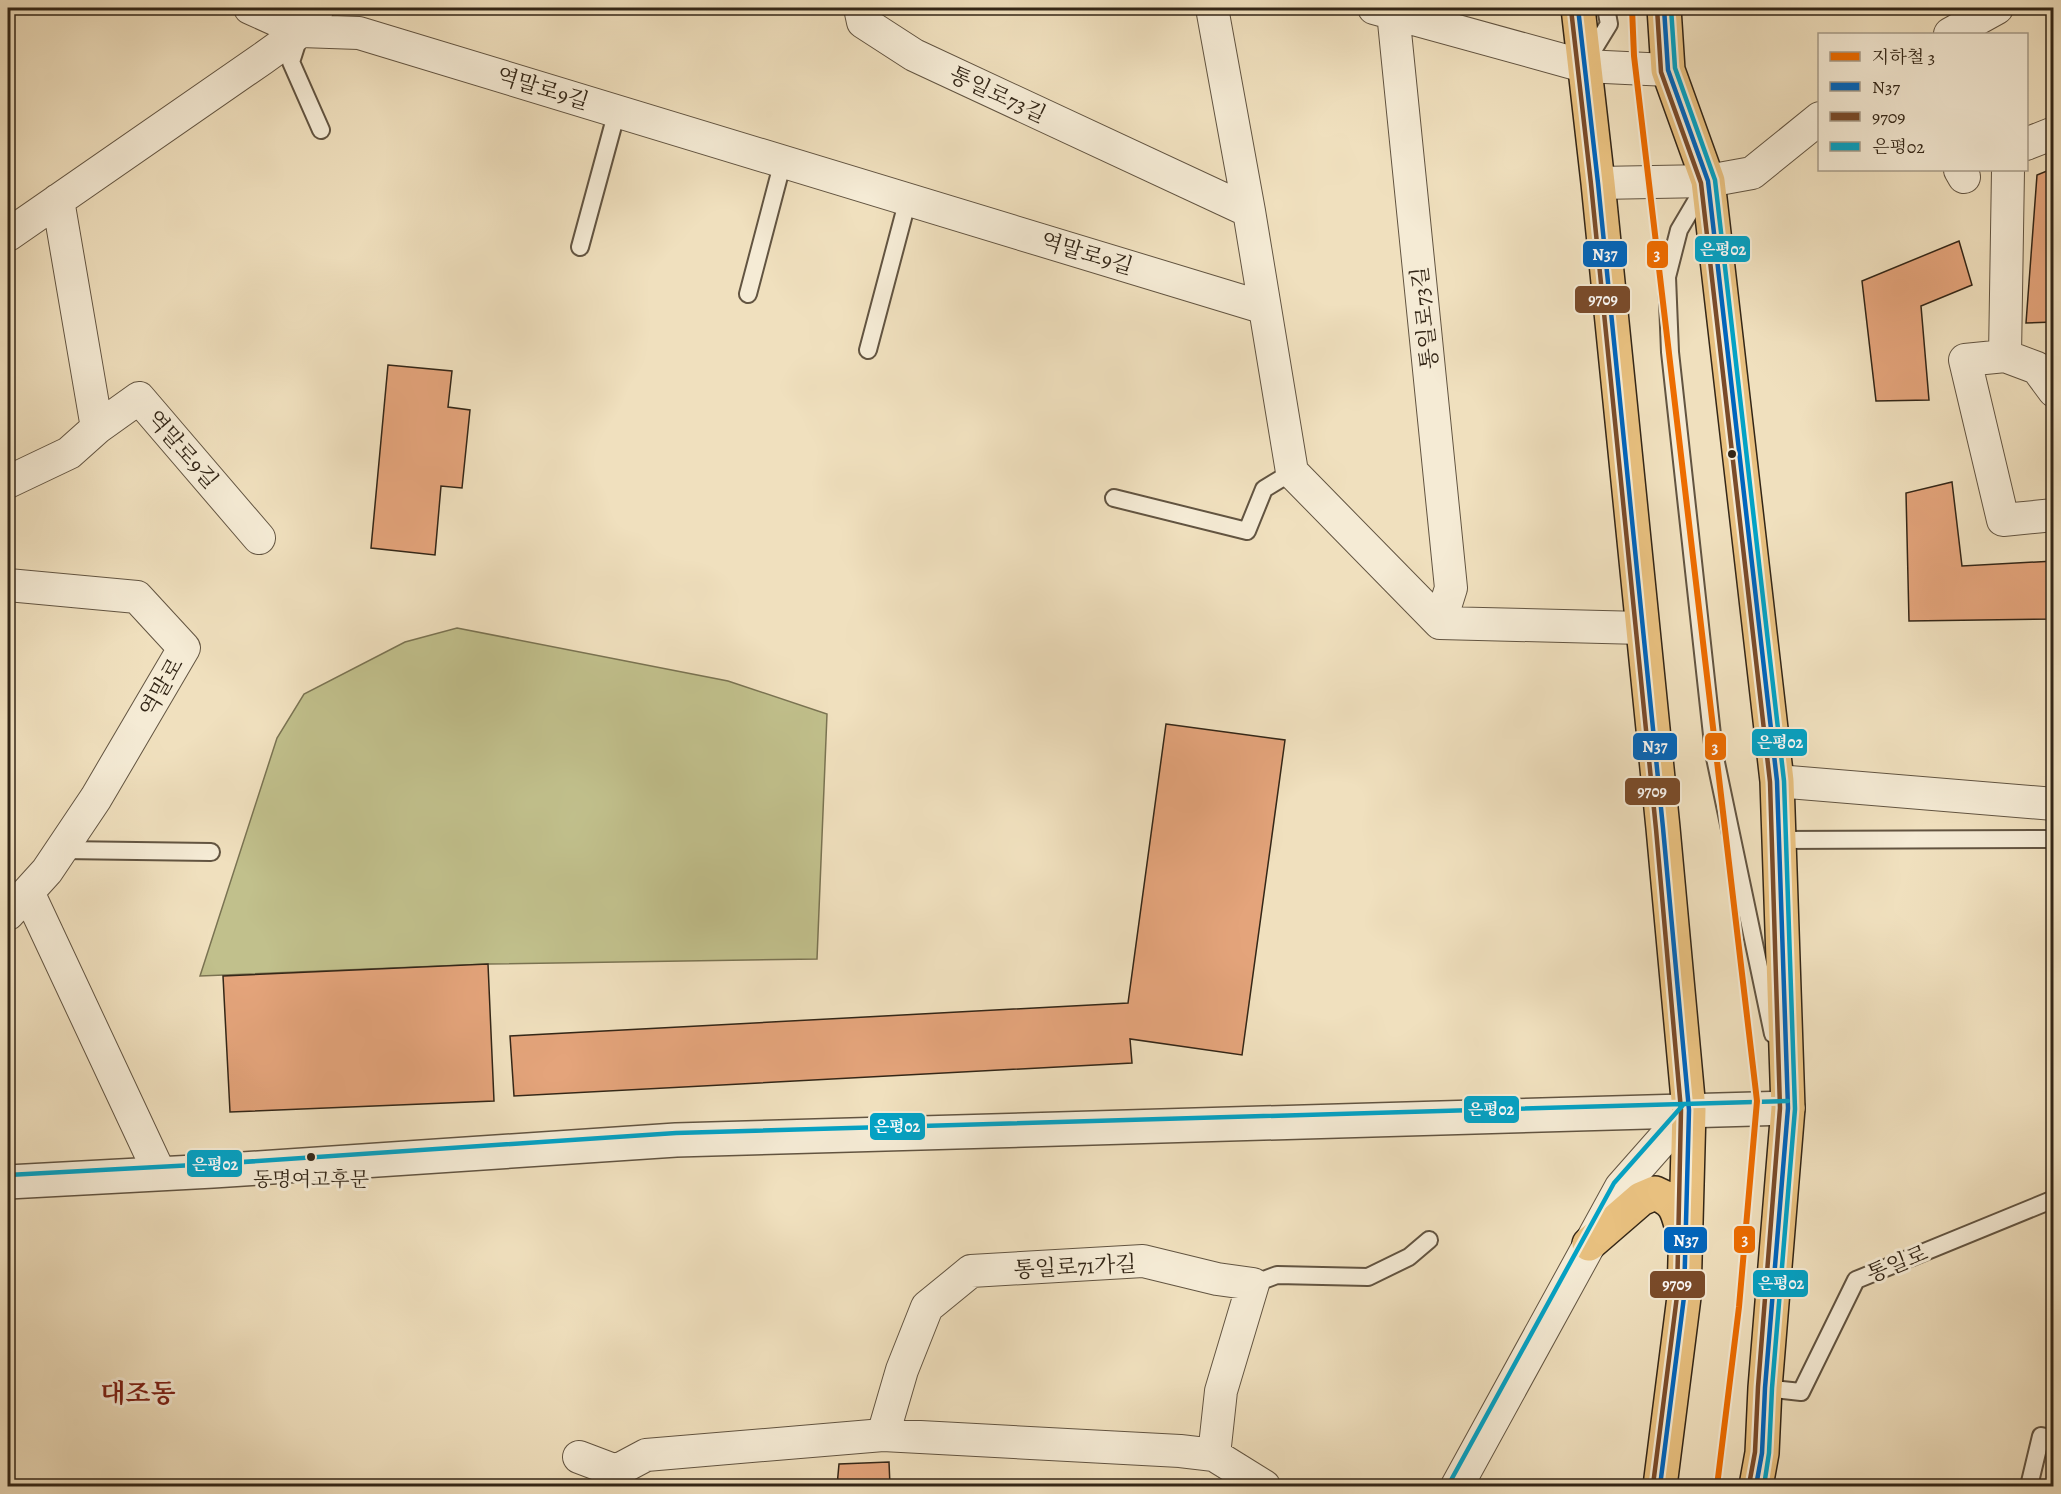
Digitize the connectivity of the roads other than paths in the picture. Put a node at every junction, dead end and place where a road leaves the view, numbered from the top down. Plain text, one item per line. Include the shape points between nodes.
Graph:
1 (250, 8) edge
2 (860, 8) edge
3 (1212, 8) edge
4 (1578, 8) edge
5 (1606, 8) edge
6 (1664, 8) edge
7 (1997, 8) edge
8 (1383, 10) edge
9 (310, 19) edge
10 (1952, 33) edge
11 (1584, 66) junction
12 (1668, 70) junction
13 (617, 111) junction
14 (1818, 120) edge
15 (321, 130) dead end
16 (2054, 133) edge
17 (2028, 143) edge
18 (783, 161) junction
19 (2008, 171) edge
20 (1708, 181) junction
21 (1598, 183) junction
22 (908, 199) junction
23 (58, 200) junction
24 (1249, 211) junction
25 (8, 235) edge
26 (580, 247) dead end
27 (747, 294) dead end
28 (1265, 308) junction
29 (868, 350) dead end
30 (2005, 356) junction
31 (2054, 391) edge
32 (97, 428) junction
33 (1292, 472) junction
34 (8, 482) edge
35 (1114, 498) dead end
36 (2054, 515) edge
37 (259, 538) dead end
38 (8, 585) edge
39 (1440, 623) junction
40 (1641, 628) junction
41 (1777, 781) junction
42 (2054, 804) edge
43 (2054, 839) edge
44 (1778, 840) junction
45 (62, 850) junction
46 (211, 852) dead end
47 (18, 902) edge
48 (1788, 1108) junction
49 (1689, 1110) junction
50 (160, 1174) junction
51 (8, 1182) edge
52 (2054, 1199) edge
53 (1429, 1240) dead end
54 (1685, 1242) junction
55 (1589, 1244) junction
56 (1253, 1284) junction
57 (1765, 1388) junction
58 (883, 1435) junction
59 (2054, 1439) edge
60 (1214, 1455) junction
61 (579, 1456) dead end
62 (615, 1479) edge
63 (1264, 1486) edge
64 (1457, 1486) edge
65 (1660, 1486) edge
66 (1756, 1486) edge
67 (2029, 1486) edge

1 - 9 street, 역말로9길
2 - 24 street, 통일로73길 via 863,22 914,55
3 - 24 street
4 - 11 main road
5 - 11 lane via 1609,24
6 - 12 main road
7 - 10 street
8 - 11 street, 통일로73길
8 - 39 street, 통일로73길 via 1451,588
9 - 13 street, 역말로9길
9 - 15 lane via 291,62
9 - 23 street
11 - 12 street, 통일로73길
11 - 21 main road
12 - 20 main road
13 - 18 street, 역말로9길
13 - 26 lane
14 - 20 street via 1752,173
16 - 17 street
18 - 22 street, 역말로9길
18 - 27 lane
19 - 30 street
20 - 21 street
20 - 41 main road
20 - 48 lane via 1679,230 1667,277 1670,352 1714,753
21 - 40 main road
22 - 28 street, 역말로9길
22 - 29 lane
23 - 25 street
23 - 32 street
24 - 28 street
28 - 33 street
30 - 31 street via 2037,368
30 - 36 street via 1965,360 2003,520
32 - 34 street, 역말로9길 via 69,453
32 - 37 street, 역말로9길 via 139,398
33 - 35 lane via 1264,489 1247,531
33 - 39 street
38 - 45 street, 역말로 via 137,597 184,648
39 - 40 street
40 - 49 main road
41 - 42 street
41 - 44 main road
43 - 44 lane
44 - 48 main road
45 - 46 lane
45 - 47 street, 역말로
47 - 50 street, 역말로
48 - 49 street
48 - 57 main road
49 - 50 street via 676,1140
49 - 54 main road
49 - 55 street via 1621,1187
50 - 51 street
52 - 57 lane, 통일로 via 1856,1280 1801,1392
53 - 56 lane, 통일로71가길 via 1409,1257 1368,1277 1277,1275
54 - 55 main road via 1676,1208 1669,1199 1655,1193 1641,1199
54 - 65 main road via 1684,1297
55 - 64 street
56 - 58 street, 통일로71가길 via 1143,1261 971,1271 927,1306 902,1370
56 - 60 street via 1221,1391
57 - 66 main road
58 - 60 street
58 - 62 street via 646,1455
59 - 67 lane via 2041,1436
60 - 63 street
61 - 62 street

